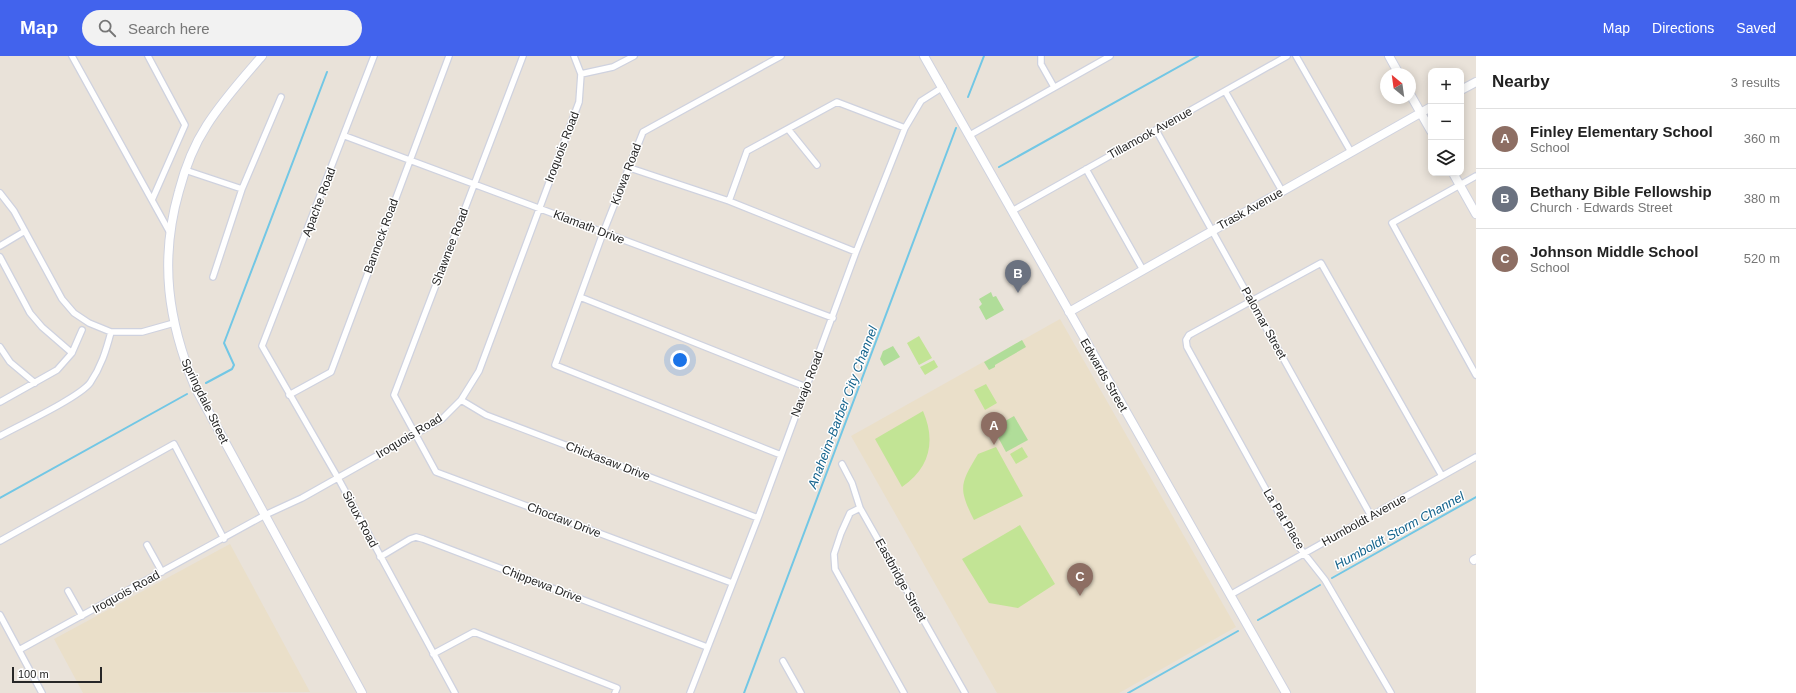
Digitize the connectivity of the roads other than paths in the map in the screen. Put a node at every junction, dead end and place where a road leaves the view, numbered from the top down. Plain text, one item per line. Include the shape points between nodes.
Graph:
1 (72, 56) edge
2 (148, 56) edge
3 (262, 56) edge
4 (374, 56) edge
5 (449, 56) edge
6 (523, 56) edge
7 (574, 56) edge
8 (634, 56) edge
9 (781, 56) edge
10 (924, 56) edge
11 (1041, 56) edge
12 (1110, 56) edge
13 (1287, 56) edge
14 (1296, 56) edge
15 (1388, 56) edge
16 (1395, 68) edge
17 (581, 74) junction
18 (1476, 82) edge
19 (943, 87) junction
20 (1054, 87) junction
21 (1464, 88) edge
22 (1225, 91) junction
23 (281, 97) dead end
24 (1416, 104) edge
25 (1428, 109) edge
26 (1421, 113) junction
27 (1428, 126) edge
28 (905, 128) junction
29 (788, 129) junction
30 (1156, 130) junction
31 (970, 135) junction
32 (345, 136) junction
33 (1351, 152) junction
34 (410, 160) junction
35 (817, 165) dead end
36 (630, 168) junction
37 (1086, 169) junction
38 (185, 170) junction
39 (1456, 176) edge
40 (1476, 176) edge
41 (474, 185) junction
42 (1460, 185) junction
43 (242, 189) junction
44 (1282, 191) junction
45 (0, 193) edge
46 (152, 200) junction
47 (729, 201) junction
48 (539, 208) junction
49 (1012, 210) junction
50 (1476, 214) edge
51 (1212, 230) junction
52 (169, 231) junction
53 (25, 232) junction
54 (603, 233) junction
55 (0, 246) edge
56 (856, 252) junction
57 (0, 257) edge
58 (1143, 270) junction
59 (213, 277) dead end
60 (580, 297) junction
61 (1252, 301) junction
62 (1069, 312) junction
63 (833, 318) junction
64 (174, 323) junction
65 (82, 330) dead end
66 (111, 332) junction
67 (262, 346) joint
68 (0, 347) edge
69 (72, 353) junction
70 (1476, 375) edge
71 (35, 383) junction
72 (806, 387) junction
73 (289, 395) junction
74 (461, 400) junction
75 (0, 402) edge
76 (416, 434) junction
77 (0, 436) edge
78 (781, 455) junction
79 (1476, 457) edge
80 (842, 464) dead end
81 (1442, 476) junction
82 (338, 478) junction
83 (860, 508) junction
84 (265, 515) junction
85 (1371, 516) junction
86 (758, 518) junction
87 (224, 539) junction
88 (0, 541) edge
89 (147, 545) dead end
90 (1304, 554) junction
91 (380, 557) junction
92 (162, 572) junction
93 (732, 583) junction
94 (68, 591) dead end
95 (1230, 595) junction
96 (0, 615) edge
97 (82, 616) junction
98 (707, 647) junction
99 (19, 650) junction
100 (433, 654) junction
101 (783, 661) dead end
102 (616, 690) edge
103 (42, 693) edge
104 (362, 693) edge
105 (455, 693) edge
106 (690, 693) edge
107 (802, 693) edge
108 (904, 693) edge
109 (965, 693) edge
110 (1286, 693) edge
111 (1390, 693) edge

1 - 46 street
2 - 46 street via 185,124
3 - 38 street, Springdale Street via 207,124
4 - 32 street, Apache Road
5 - 34 street, Bannock Road
6 - 41 street, Shawnee Road
7 - 17 street
8 - 17 street via 613,67
9 - 36 street, Kiowa Road via 643,132
10 - 19 street, Edwards Street
11 - 20 street via 1041,64
12 - 20 street
13 - 22 street, Tillamook Avenue
14 - 33 street
15 - 16 street
17 - 48 street, Iroquois Road via 579,102
18 - 21 street
19 - 28 street, Navajo Road via 921,101
19 - 31 street, Edwards Street
20 - 31 street
22 - 30 street, Tillamook Avenue
22 - 44 street
23 - 43 street
24 - 26 street
25 - 26 street, Trask Avenue
26 - 27 street
26 - 33 street, Trask Avenue
28 - 29 street via 837,102
28 - 56 street, Navajo Road
29 - 35 street
29 - 47 street via 748,151
30 - 37 street, Tillamook Avenue
30 - 51 street, Palomar Street
31 - 49 street, Edwards Street
32 - 34 street, Klamath Drive
32 - 67 street, Apache Road
33 - 44 street, Trask Avenue
34 - 41 street, Klamath Drive
34 - 73 street, Bannock Road via 331,372
36 - 47 street
36 - 54 street, Kiowa Road
37 - 49 street, Tillamook Avenue
37 - 58 street
38 - 43 street
38 - 52 street, Springdale Street
39 - 42 street
40 - 42 street
41 - 48 street, Klamath Drive
41 - 76 street, Shawnee Road via 394,395
42 - 50 street
42 - 70 street via 1392,223
43 - 59 street
44 - 51 street, Trask Avenue
45 - 53 street via 14,211
46 - 52 street
47 - 56 street
48 - 54 street, Klamath Drive
48 - 74 street, Iroquois Road via 478,371
49 - 62 street, Edwards Street
51 - 58 street, Trask Avenue
51 - 61 street, Palomar Street
52 - 64 street, Springdale Street via 169,293
53 - 55 street
53 - 66 street via 62,299 74,313 89,323
54 - 60 street, Kiowa Road
54 - 63 street, Klamath Drive
56 - 63 street, Navajo Road
57 - 69 street via 30,313
58 - 62 street, Trask Avenue
60 - 72 street
60 - 78 street, Kiowa Road via 555,365
61 - 81 street via 1321,263
61 - 85 street, Palomar Street
61 - 90 street, La Pat Place via 1189,335 1186,340 1187,347
62 - 95 street, Edwards Street
63 - 72 street, Navajo Road
64 - 66 street via 142,332
64 - 84 street, Springdale Street via 195,387
65 - 69 street
66 - 77 street via 104,360 89,384 71,397
67 - 73 street, Sioux Road
68 - 71 street via 10,362
69 - 71 street via 57,370
71 - 75 street
72 - 78 street, Navajo Road
73 - 82 street, Sioux Road
74 - 76 street, Iroquois Road via 442,419
74 - 86 street, Chickasaw Drive via 486,415
76 - 82 street, Iroquois Road
76 - 93 street, Choctaw Drive via 436,472
78 - 86 street, Navajo Road
79 - 81 street, Humboldt Avenue
80 - 83 street, Eastbridge Street via 852,483
81 - 85 street, Humboldt Avenue
82 - 84 street, Iroquois Road
82 - 91 street, Sioux Road
83 - 108 street via 850,513 841,533 834,554 835,569
83 - 109 street, Eastbridge Street
84 - 87 street, Iroquois Road
84 - 104 street, Springdale Street
85 - 90 street, Humboldt Avenue
86 - 93 street, Navajo Road
87 - 88 street via 174,444
87 - 92 street, Iroquois Road
89 - 92 street
90 - 95 street, Humboldt Avenue
90 - 111 street, La Pat Place via 1326,581
91 - 98 street, Chippewa Drive via 416,537
91 - 100 street, Sioux Road
92 - 97 street, Iroquois Road
93 - 98 street, Navajo Road
94 - 97 street
95 - 110 street, Edwards Street
96 - 99 street
97 - 99 street, Iroquois Road
98 - 106 street, Navajo Road
99 - 103 street
100 - 102 street via 474,632
100 - 105 street, Sioux Road
101 - 107 street

